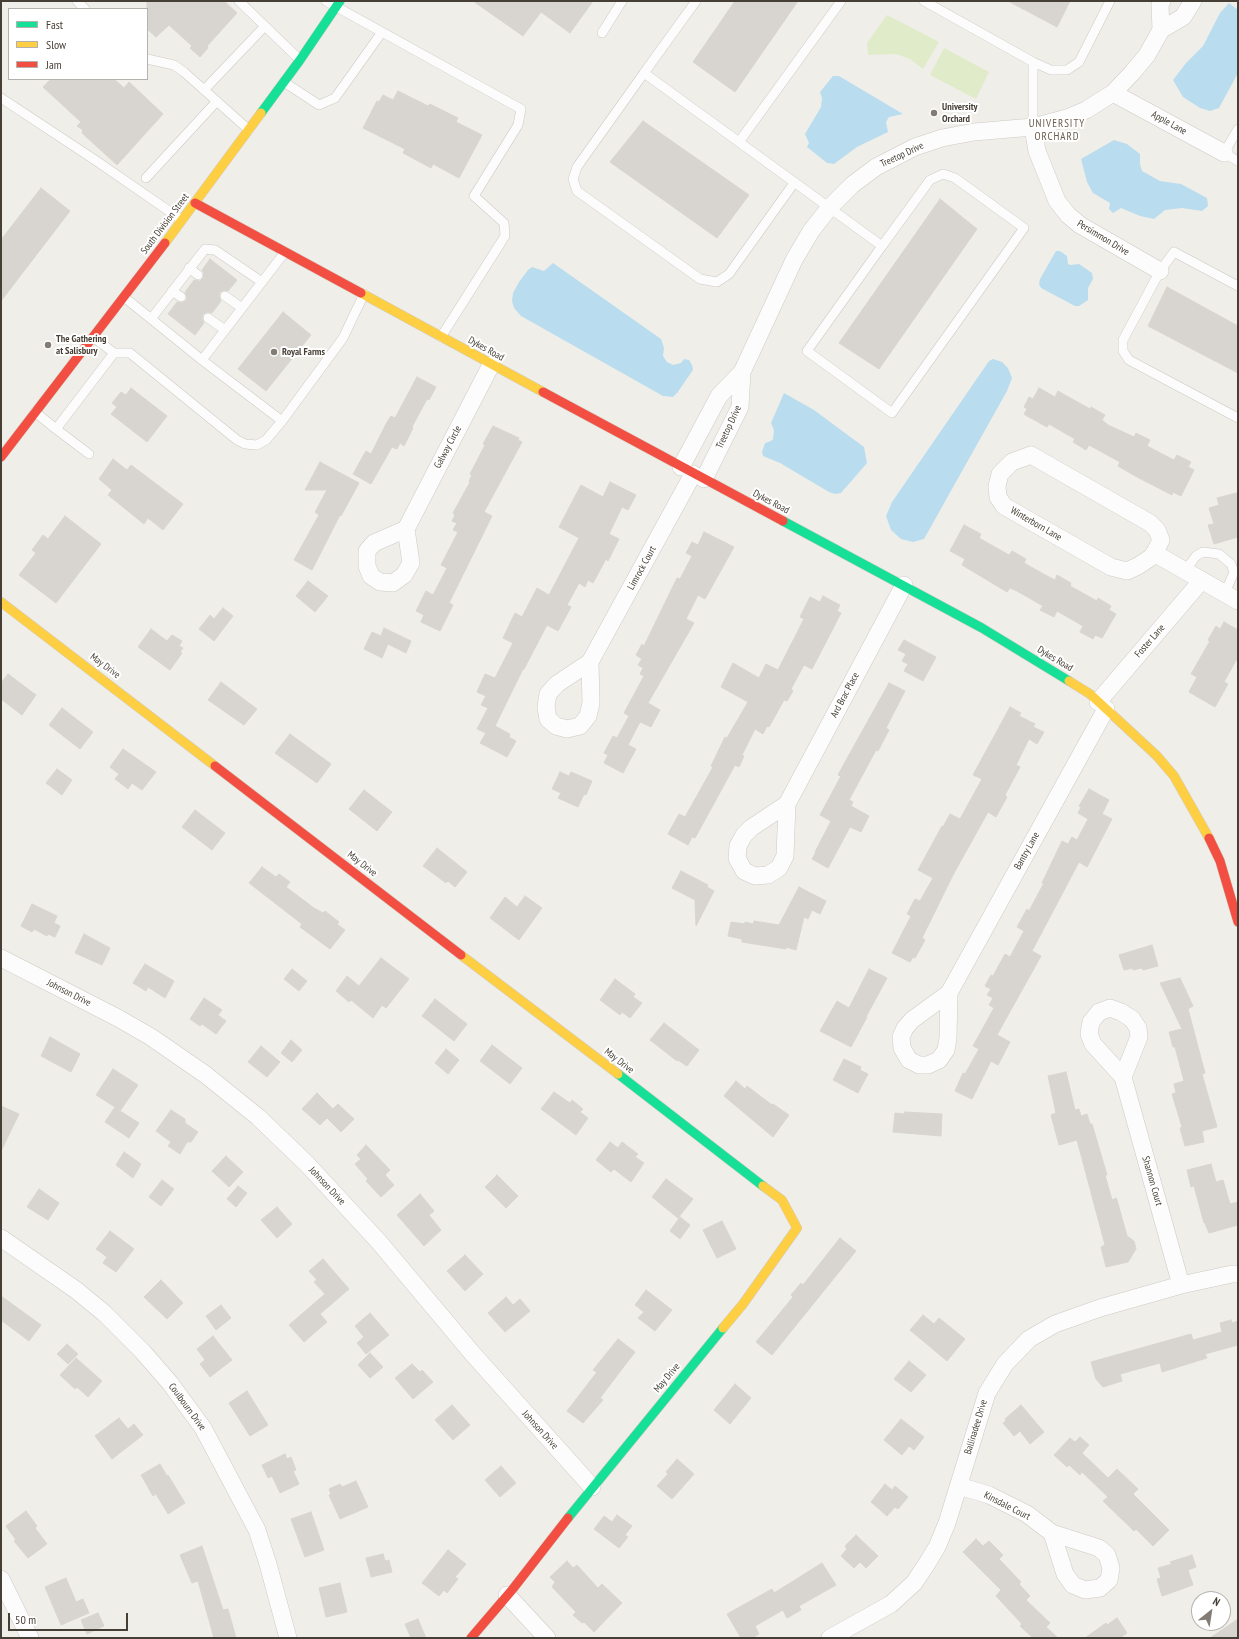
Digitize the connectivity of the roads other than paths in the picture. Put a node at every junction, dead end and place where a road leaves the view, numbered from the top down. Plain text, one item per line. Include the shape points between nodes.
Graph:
1 (239, 1) edge
2 (326, 1) edge
3 (622, 1) edge
4 (696, 1) edge
5 (841, 1) edge
6 (924, 1) edge
7 (1110, 1) edge
8 (1162, 1) edge
9 (1192, 1) edge
10 (338, 4) edge
11 (265, 26) junction
12 (1161, 30) junction
13 (382, 32) junction
14 (602, 33) dead end
15 (148, 59) edge
16 (300, 60) junction
17 (1033, 62) junction
18 (644, 73) junction
19 (284, 82) junction
20 (204, 90) junction
21 (1113, 92) junction
22 (1, 98) edge
23 (217, 102) junction
24 (1033, 127) junction
25 (1238, 128) edge
26 (249, 130) junction
27 (740, 142) junction
28 (1231, 157) edge
29 (146, 178) dead end
30 (794, 183) junction
31 (195, 203) junction
32 (830, 207) junction
33 (182, 220) junction
34 (882, 246) junction
35 (285, 252) junction
36 (189, 268) junction
37 (1160, 271) junction
38 (198, 275) dead end
39 (262, 282) junction
40 (1238, 286) edge
41 (172, 291) junction
42 (364, 294) junction
43 (225, 296) dead end
44 (124, 297) junction
45 (181, 297) dead end
46 (242, 308) junction
47 (208, 318) dead end
48 (151, 319) junction
49 (225, 330) junction
50 (441, 336) junction
51 (93, 337) junction
52 (114, 353) junction
53 (202, 360) junction
54 (491, 365) junction
55 (742, 372) junction
56 (35, 412) junction
57 (1238, 418) edge
58 (282, 421) junction
59 (56, 429) junction
60 (89, 454) dead end
61 (1, 457) edge
62 (693, 474) junction
63 (406, 528) dead end
64 (1154, 553) junction
65 (1185, 570) junction
66 (1202, 580) junction
67 (904, 585) junction
68 (1232, 597) edge
69 (1, 602) edge
70 (590, 662) dead end
71 (1102, 706) junction
72 (787, 804) dead end
73 (1238, 922) edge
74 (1, 958) edge
75 (949, 993) dead end
76 (1123, 1077) dead end
77 (1, 1238) edge
78 (1236, 1272) edge
79 (1181, 1285) junction
80 (959, 1486) junction
81 (592, 1487) junction
82 (1052, 1533) dead end
83 (1, 1579) edge
84 (507, 1595) junction
85 (835, 1637) edge
86 (30, 1638) edge
87 (288, 1638) edge
88 (471, 1638) edge
89 (547, 1638) edge

1 - 11 lane
2 - 10 lane
3 - 14 lane
4 - 18 lane
5 - 27 lane
6 - 17 lane
7 - 17 lane via 1079,62 1067,70 1051,70
8 - 12 street
9 - 12 street, Treetop Drive via 1183,17
10 - 13 lane
10 - 16 street, South Division Street
11 - 16 lane
11 - 20 lane
12 - 21 street, Treetop Drive via 1147,54
13 - 19 lane via 335,98 319,105
13 - 50 lane via 521,109 518,125 474,196 504,223 505,236
15 - 20 lane via 174,65
16 - 19 street, South Division Street
17 - 24 lane
18 - 27 lane
18 - 30 lane via 577,167 573,180 577,191 700,279 717,282 729,274
19 - 26 street, South Division Street
20 - 23 lane
21 - 24 street, Treetop Drive via 1086,110
21 - 28 street, Apple Lane
22 - 33 lane
23 - 26 lane
23 - 29 lane
24 - 32 street, Treetop Drive via 974,132 942,138 915,147 876,167 852,185
24 - 37 street, Persimmon Drive via 1037,151 1057,201 1068,215 1080,225
25 - 28 lane
26 - 31 street, South Division Street
27 - 30 lane
30 - 32 lane
31 - 33 street, South Division Street
31 - 35 street, Dykes Road
32 - 34 lane
32 - 55 street, Treetop Drive via 811,231 794,260
33 - 44 street, South Division Street
34 - 34 lane via 930,180 943,174 955,178 1024,228 892,413 807,351
35 - 39 lane
35 - 42 street, Dykes Road
36 - 38 lane
36 - 39 lane via 206,249 215,250
36 - 41 lane
37 - 40 lane via 1174,252
37 - 57 lane via 1123,340 1123,351 1129,360
39 - 46 lane
41 - 45 lane
41 - 48 lane
42 - 50 street, Dykes Road
42 - 58 lane via 343,338
43 - 46 lane
44 - 48 lane
44 - 51 street, South Division Street
46 - 49 lane
47 - 49 lane
48 - 53 lane
49 - 53 lane
50 - 54 street, Dykes Road
51 - 52 lane
51 - 56 street, South Division Street
52 - 58 lane via 130,353 246,444 257,444 266,440
52 - 59 lane
53 - 58 lane
54 - 62 street, Dykes Road
54 - 63 street, Galway Circle
55 - 62 street, Treetop Drive via 719,396
55 - 62 street, Treetop Drive via 740,407
56 - 59 lane
56 - 61 street, South Division Street
59 - 60 lane
62 - 67 street, Dykes Road
62 - 70 street, Limrock Court
64 - 64 street, Winterborn Lane via 1161,540 1157,530 1150,523 1031,455 1012,462 1000,474 998,497 1004,506 1111,567 1127,571
64 - 65 street
65 - 66 street
65 - 68 lane via 1196,556 1203,552 1219,554 1231,564 1234,572
66 - 68 street
66 - 71 street, Foster Lane
67 - 71 street, Dykes Road via 1029,656 1085,691
67 - 72 street, Ard Brac Place
69 - 81 street, May Drive via 782,1200 797,1228 743,1304
71 - 73 street, Dykes Road via 1157,756 1174,776 1220,861
71 - 75 street, Bantry Lane
74 - 81 street, Johnson Drive via 151,1037 206,1075 258,1117 307,1164 379,1242 472,1354
76 - 79 street, Shannon Court
77 - 87 street, Coulbourn Drive via 76,1290 104,1313 170,1383 203,1428 257,1530
78 - 79 street, Ballinadee Drive
79 - 80 street, Ballinadee Drive via 1100,1308 1055,1324 1029,1339 1005,1364 987,1393
80 - 82 street, Kinsdale Court via 989,1495 1027,1514
80 - 85 street, Ballinadee Drive via 937,1547 914,1583 891,1604
81 - 84 street, May Drive
83 - 86 street
84 - 88 street, May Drive
84 - 89 street

